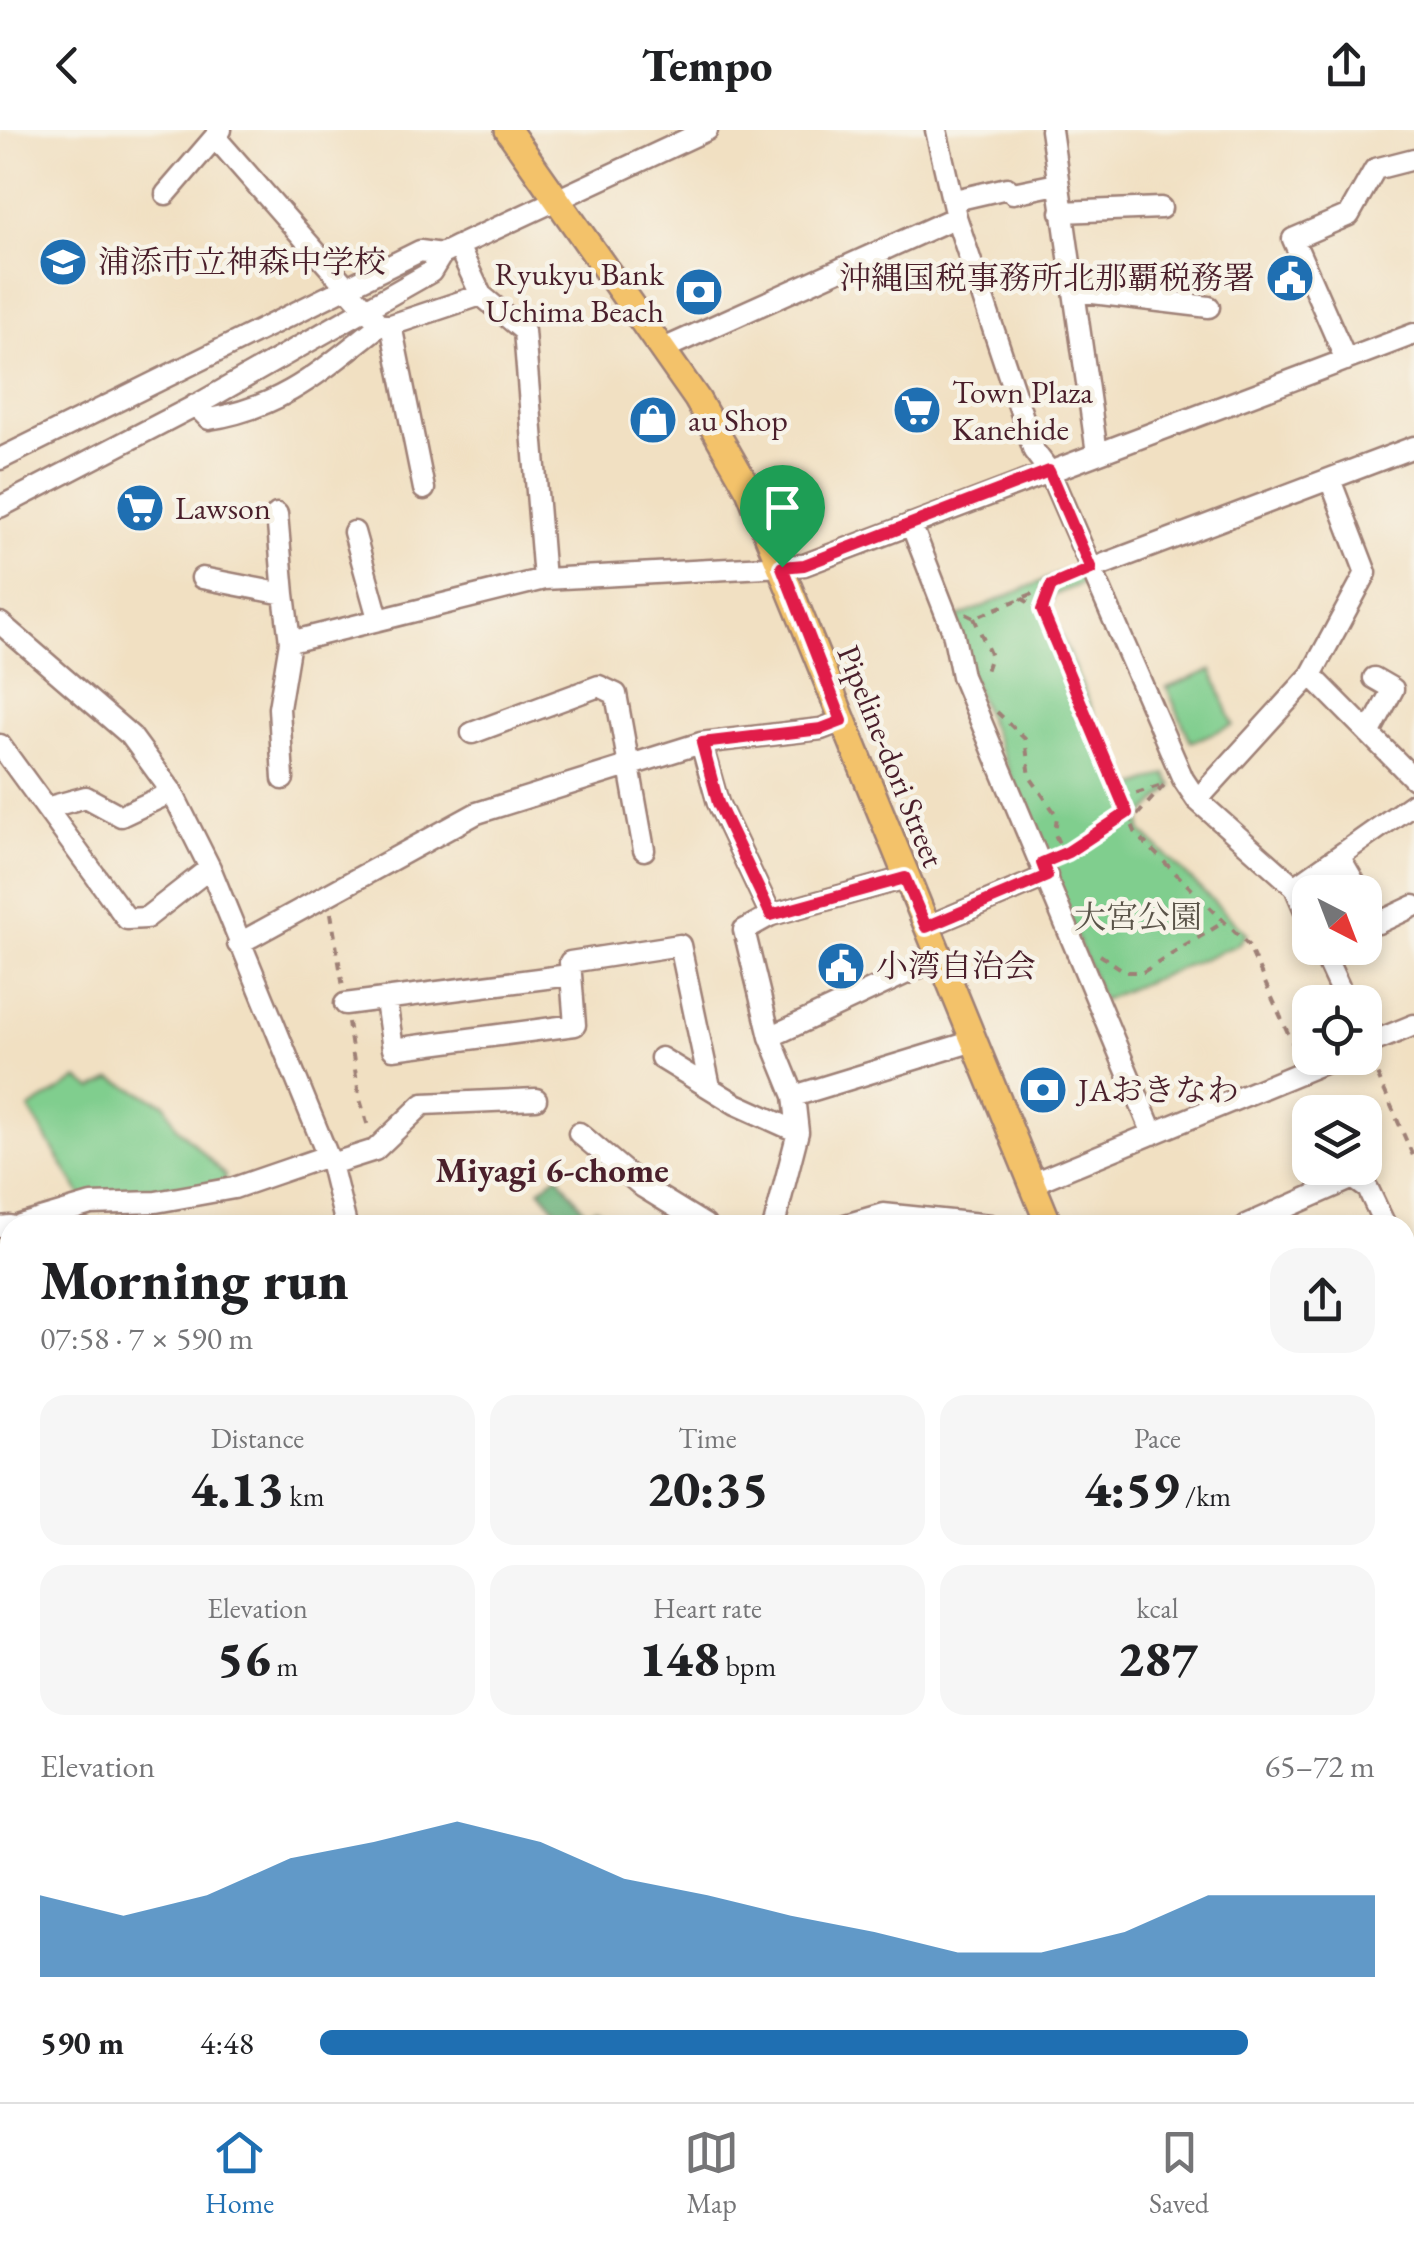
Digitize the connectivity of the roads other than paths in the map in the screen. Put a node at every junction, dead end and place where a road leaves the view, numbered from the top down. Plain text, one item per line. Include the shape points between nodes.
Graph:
1 (508, 130) edge
2 (706, 130) edge
3 (936, 130) edge
4 (1051, 130) edge
5 (218, 133) edge
6 (1414, 159) edge
7 (1057, 184) junction
8 (166, 194) dead end
9 (555, 199) junction
10 (1162, 208) dead end
11 (955, 209) junction
12 (1062, 212) junction
13 (450, 250) junction
14 (345, 288) junction
15 (1076, 291) junction
16 (481, 295) junction
17 (1209, 307) dead end
18 (364, 308) junction
19 (386, 325) junction
20 (1414, 334) edge
21 (661, 350) junction
22 (1346, 360) junction
23 (195, 405) junction
24 (1414, 447) edge
25 (1097, 453) junction
26 (0, 460) edge
27 (1049, 471) junction
28 (1330, 482) junction
29 (424, 489) dead end
30 (0, 507) edge
31 (277, 514) dead end
32 (911, 524) junction
33 (354, 532) dead end
34 (782, 567) junction
35 (1091, 569) junction
36 (202, 578) dead end
37 (544, 579) junction
38 (284, 594) junction
39 (378, 618) junction
40 (0, 623) edge
41 (290, 642) junction
42 (1311, 674) junction
43 (1374, 678) dead end
44 (842, 721) junction
45 (472, 733) dead end
46 (1369, 734) junction
47 (702, 743) junction
48 (0, 745) edge
49 (631, 764) junction
50 (283, 779) dead end
51 (1414, 779) edge
52 (172, 792) junction
53 (1198, 800) junction
54 (1414, 803) edge
55 (46, 808) junction
56 (644, 850) dead end
57 (1339, 856) junction
58 (210, 868) junction
59 (1044, 870) junction
60 (1312, 875) edge
61 (1350, 875) edge
62 (905, 878) junction
63 (1292, 884) edge
64 (1414, 906) edge
65 (771, 915) junction
66 (1382, 921) edge
67 (926, 927) junction
68 (238, 944) junction
69 (939, 958) junction
70 (569, 976) junction
71 (386, 1000) junction
72 (345, 1004) dead end
73 (1414, 1024) edge
74 (770, 1037) junction
75 (1382, 1038) edge
76 (974, 1042) junction
77 (660, 1058) dead end
78 (1295, 1075) edge
79 (710, 1087) junction
80 (794, 1096) junction
81 (536, 1099) dead end
82 (798, 1132) junction
83 (579, 1133) dead end
84 (1154, 1134) junction
85 (329, 1160) junction
86 (1033, 1183) junction
87 (54, 1215) edge
88 (343, 1215) edge
89 (689, 1215) edge
90 (777, 1215) edge
91 (1044, 1215) edge
92 (1269, 1215) edge
93 (1380, 1215) edge

1 - 9 main road, Pipeline-dori Street
2 - 9 street
3 - 11 street
4 - 7 street
5 - 8 street
5 - 14 street
6 - 22 street via 1375,169 1350,215 1292,239
7 - 11 street via 1013,193 1007,188
7 - 12 street
9 - 13 street
9 - 21 main road, Pipeline-dori Street
10 - 12 street
11 - 21 street
11 - 27 street via 1034,451
12 - 15 street
13 - 14 street via 420,250
13 - 16 street
13 - 18 street via 431,272
14 - 18 street
14 - 26 street
15 - 17 street
15 - 25 street
16 - 19 street
16 - 37 street via 524,331
18 - 19 street
18 - 23 street
19 - 23 street via 328,369 253,412 209,419
19 - 29 street
20 - 22 street
21 - 34 main road, Pipeline-dori Street via 724,442
22 - 25 street
23 - 30 street
24 - 28 street
25 - 27 street
27 - 32 street
27 - 35 street
28 - 35 street
28 - 42 street via 1366,573
31 - 38 street
32 - 34 street via 804,565
32 - 59 street via 962,676
33 - 39 street
34 - 37 street
34 - 44 main road, Pipeline-dori Street
35 - 53 street via 1182,779
36 - 38 street
37 - 39 street
38 - 41 street
39 - 41 street
40 - 52 street via 131,736
41 - 50 street via 279,708
42 - 46 street
42 - 53 street
43 - 46 street via 1393,688
44 - 47 street
44 - 62 main road, Pipeline-dori Street
45 - 49 street via 600,686 616,694
46 - 51 street
47 - 49 street
47 - 65 street via 718,803
48 - 55 street
49 - 56 street
49 - 68 street via 477,812
52 - 55 street via 121,816 86,797
52 - 58 street
53 - 63 street
54 - 57 street
55 - 58 street via 126,919 146,918
57 - 60 street
57 - 61 street
58 - 68 street
59 - 67 street
59 - 84 street
62 - 65 street
62 - 67 main road, Pipeline-dori Street
64 - 66 street
65 - 74 street via 744,930
67 - 69 main road, Pipeline-dori Street
68 - 85 street
69 - 74 street
69 - 76 main road, Pipeline-dori Street
70 - 71 street
70 - 71 street via 575,1024 448,1042 393,1049
70 - 79 street via 570,962 680,944
71 - 72 street
73 - 75 street
74 - 80 street
76 - 80 street
76 - 86 main road, Pipeline-dori Street
77 - 79 street
78 - 84 street
79 - 82 street
80 - 82 street
81 - 85 street via 423,1104 375,1150
82 - 90 street
83 - 89 street
84 - 86 street
85 - 87 street via 234,1188 156,1202 91,1204
85 - 88 street
86 - 91 main road, Pipeline-dori Street
92 - 93 street via 1352,1178 1368,1189

